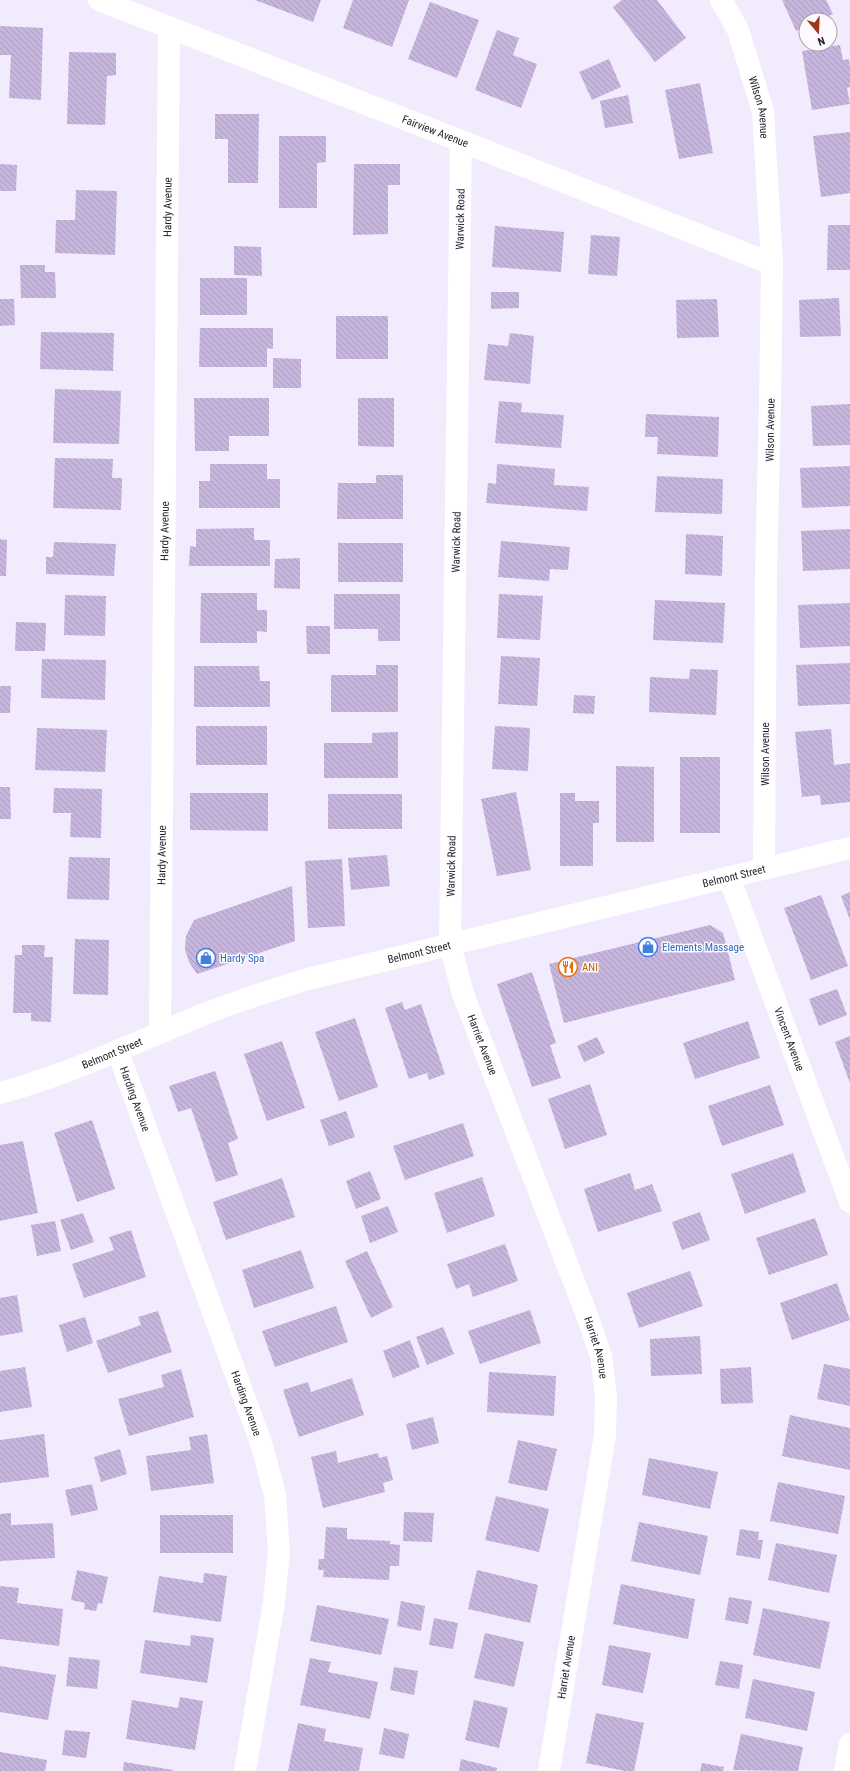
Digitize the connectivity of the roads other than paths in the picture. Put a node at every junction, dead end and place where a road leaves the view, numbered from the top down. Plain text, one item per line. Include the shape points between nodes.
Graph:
1 (99, 0) edge
2 (721, 0) edge
3 (168, 28) junction
4 (461, 140) junction
5 (772, 264) junction
6 (850, 848) edge
7 (764, 869) junction
8 (729, 877) junction
9 (450, 944) junction
10 (160, 1033) junction
11 (118, 1052) junction
12 (0, 1093) edge
13 (850, 1202) edge
14 (850, 1744) edge
15 (245, 1771) edge
16 (549, 1771) edge
17 (845, 1771) edge

1 - 3 street, Fairview Avenue
2 - 5 street, Wilson Avenue via 738,30 763,111
3 - 4 street, Fairview Avenue
3 - 10 street, Hardy Avenue
4 - 5 street, Fairview Avenue
4 - 9 street, Warwick Road
5 - 7 street, Wilson Avenue
6 - 7 street, Belmont Street
7 - 8 street, Belmont Street
8 - 9 street, Belmont Street
8 - 13 street, Vincent Avenue
9 - 10 street, Belmont Street via 308,978
9 - 16 street, Harriet Avenue via 463,994 588,1318 601,1356 606,1396 605,1435
10 - 11 street, Belmont Street
11 - 12 street, Belmont Street via 73,1070
11 - 15 street, Harding Avenue via 262,1446 274,1496 279,1551 274,1602
14 - 17 street

